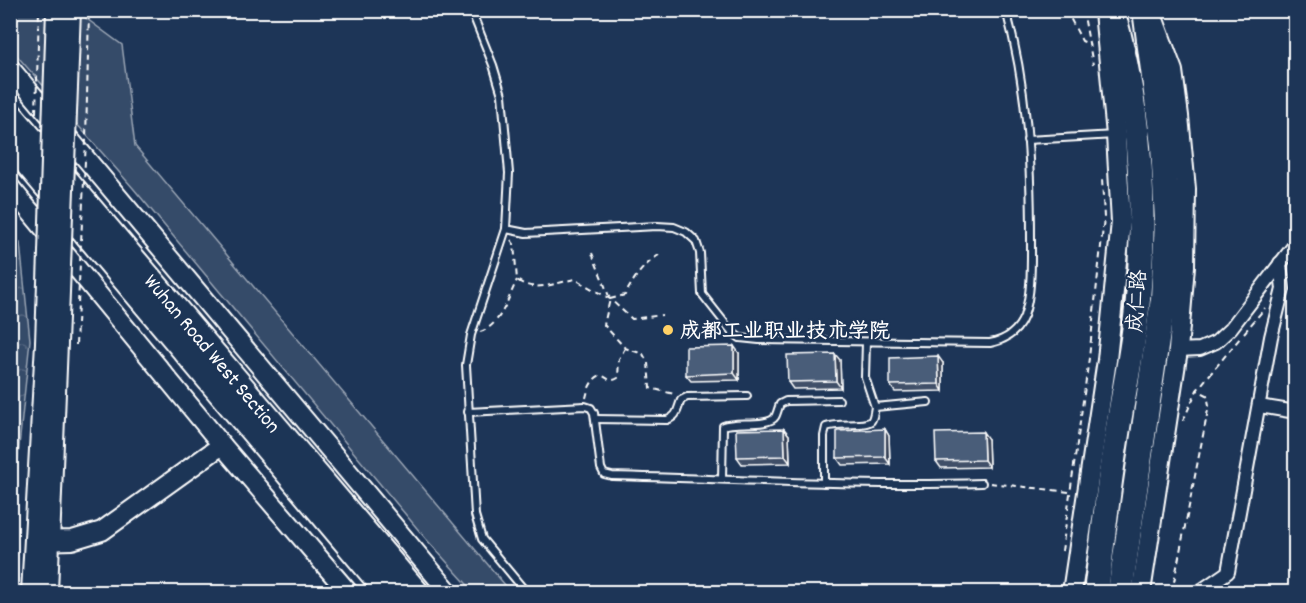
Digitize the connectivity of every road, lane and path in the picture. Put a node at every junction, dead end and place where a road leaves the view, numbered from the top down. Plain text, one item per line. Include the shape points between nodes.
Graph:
1 (56, 10) edge
2 (71, 10) edge
3 (88, 10) edge
4 (471, 10) edge
5 (1006, 10) edge
6 (1066, 10) edge
7 (1083, 10) edge
8 (1104, 10) edge
9 (1112, 10) edge
10 (1145, 10) edge
11 (1150, 10) edge
12 (1089, 44) junction
13 (1093, 65) dead end
14 (10, 68) edge
15 (10, 114) edge
16 (1116, 135) junction
17 (1027, 140) junction
18 (10, 143) edge
19 (1102, 171) dead end
20 (10, 187) edge
21 (506, 229) junction
22 (1296, 243) edge
23 (592, 253) dead end
24 (659, 255) dead end
25 (1280, 263) junction
26 (517, 280) junction
27 (1282, 289) junction
28 (610, 299) junction
29 (662, 315) dead end
30 (471, 335) junction
31 (866, 342) junction
32 (60, 344) junction
33 (625, 348) junction
34 (1178, 350) junction
35 (1197, 390) junction
36 (747, 396) dead end
37 (681, 400) junction
38 (839, 400) dead end
39 (928, 402) dead end
40 (585, 406) junction
41 (875, 406) junction
42 (1259, 406) junction
43 (468, 412) junction
44 (1296, 412) edge
45 (595, 419) junction
46 (1181, 425) dead end
47 (222, 445) junction
48 (722, 479) junction
49 (824, 483) junction
50 (982, 483) joint
51 (1070, 492) junction
52 (43, 541) junction
53 (1061, 559) dead end
54 (31, 592) edge
55 (48, 592) edge
56 (348, 592) edge
57 (388, 592) edge
58 (416, 592) edge
59 (449, 592) edge
60 (526, 592) edge
61 (1072, 592) edge
62 (1096, 592) edge
63 (1120, 592) edge
64 (1141, 592) edge
65 (1172, 592) edge
66 (1199, 592) edge

1 - 32 main road, bridge
2 - 32 main road, bridge
3 - 32 path, bridge via 86,140
4 - 21 lane via 502,95 509,173
5 - 17 lane via 1024,92
6 - 12 path via 1082,41
7 - 12 path
8 - 16 main road
9 - 62 highway, 成仁路 via 1125,55 1139,147 1141,221 1132,348
10 - 63 highway, 成仁路 via 1163,145 1167,232 1163,299
11 - 34 main road via 1173,71 1186,189
12 - 13 path
14 - 59 main road
15 - 58 highway, Wuhan Road West Section
16 - 17 lane
16 - 61 main road via 1121,222 1107,360
17 - 31 lane via 1031,261 1028,303 1014,333 1003,341 990,343
18 - 57 highway, Wuhan Road West Section
19 - 51 path via 1104,218
20 - 47 main road
21 - 26 path via 514,244
21 - 30 lane
21 - 31 lane via 526,233 674,227 696,241 702,294 740,338
22 - 25 street
23 - 28 path
24 - 28 path via 648,262 625,295
25 - 27 street
25 - 34 street via 1216,342 1200,349
26 - 28 path via 537,287 575,279
26 - 30 path via 500,316 487,330
27 - 35 path
27 - 42 street
28 - 29 path via 632,319
28 - 33 path via 604,325
30 - 43 lane via 466,365
31 - 41 lane via 865,377
32 - 52 main road
33 - 37 path via 643,354 648,363 650,388 674,394
33 - 40 path via 619,359 618,378 614,381 601,375 596,377
34 - 64 main road
35 - 46 path
35 - 65 path via 1207,395 1209,405
36 - 37 lane
37 - 45 lane via 678,412 667,420
38 - 48 lane via 786,400 780,404 775,419 768,423 723,426
39 - 41 lane
40 - 43 lane
40 - 45 lane via 591,408
41 - 49 lane via 867,423 826,427
42 - 44 street
42 - 66 street via 1227,572
43 - 60 lane via 477,528
45 - 48 lane via 604,474
47 - 52 main road via 102,531 72,540
47 - 56 main road
48 - 49 lane
49 - 50 lane
50 - 51 path
51 - 53 path
52 - 54 main road
52 - 55 main road

